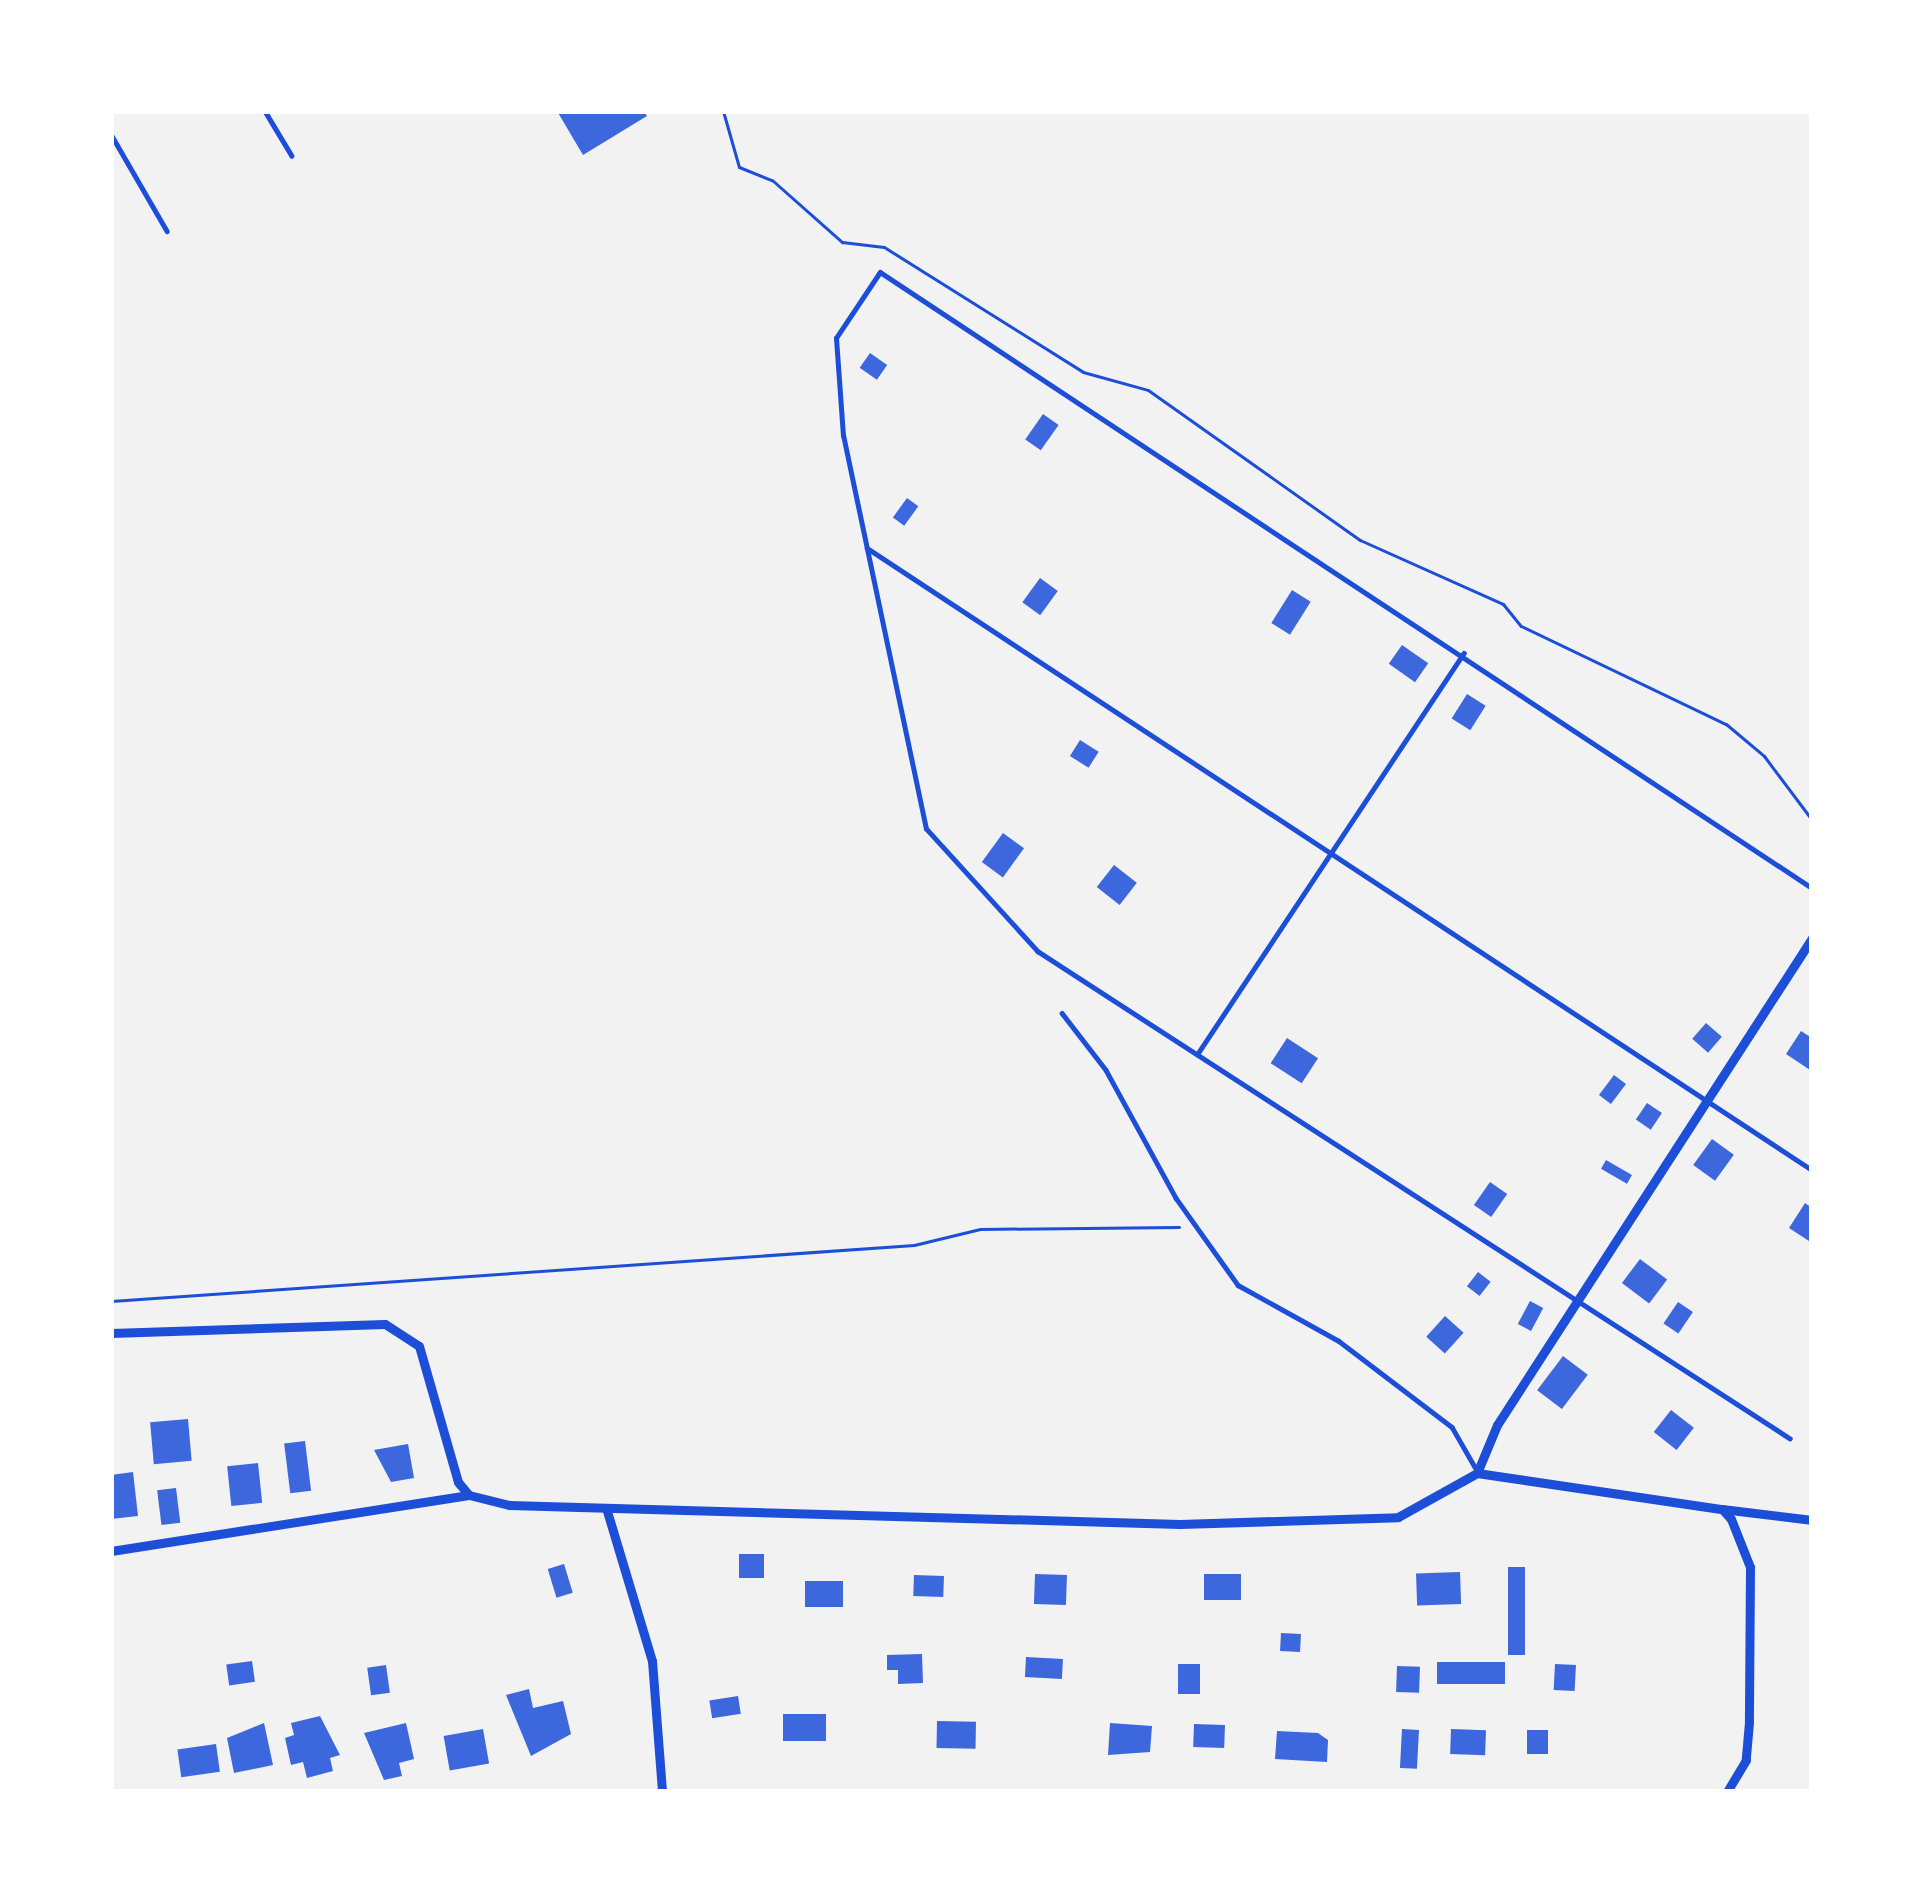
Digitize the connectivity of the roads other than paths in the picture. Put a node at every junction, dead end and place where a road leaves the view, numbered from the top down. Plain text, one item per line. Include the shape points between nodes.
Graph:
1 (265, 111) edge
2 (111, 134) edge
3 (292, 156) dead end
4 (167, 231) dead end
5 (867, 548) junction
6 (1464, 653) junction
7 (1331, 850) junction
8 (1812, 888) edge
9 (1812, 938) edge
10 (1062, 1013) dead end
11 (1198, 1053) junction
12 (1708, 1100) junction
13 (1812, 1170) edge
14 (1576, 1305) junction
15 (111, 1333) edge
16 (1790, 1439) dead end
17 (1477, 1473) junction
18 (469, 1495) junction
19 (1722, 1509) junction
20 (607, 1511) junction
21 (1812, 1520) edge
22 (111, 1551) edge
23 (662, 1792) edge
24 (1727, 1792) edge

1 - 3 lane
2 - 4 lane
5 - 6 lane via 833,348 880,272
5 - 7 lane
5 - 11 lane via 918,817 1038,952
6 - 7 lane
6 - 8 lane
7 - 11 lane
7 - 12 lane
9 - 12 street
10 - 17 lane via 1132,1110 1194,1226 1238,1285 1339,1341 1452,1427
11 - 14 lane
12 - 13 lane
12 - 14 street
14 - 16 lane
14 - 17 street via 1498,1425
15 - 18 street via 385,1324 419,1346 458,1482
17 - 19 street
17 - 20 street via 1376,1521
18 - 20 street
18 - 22 street
19 - 21 street
19 - 24 street via 1745,1540 1750,1567 1746,1760
20 - 23 street via 652,1661

